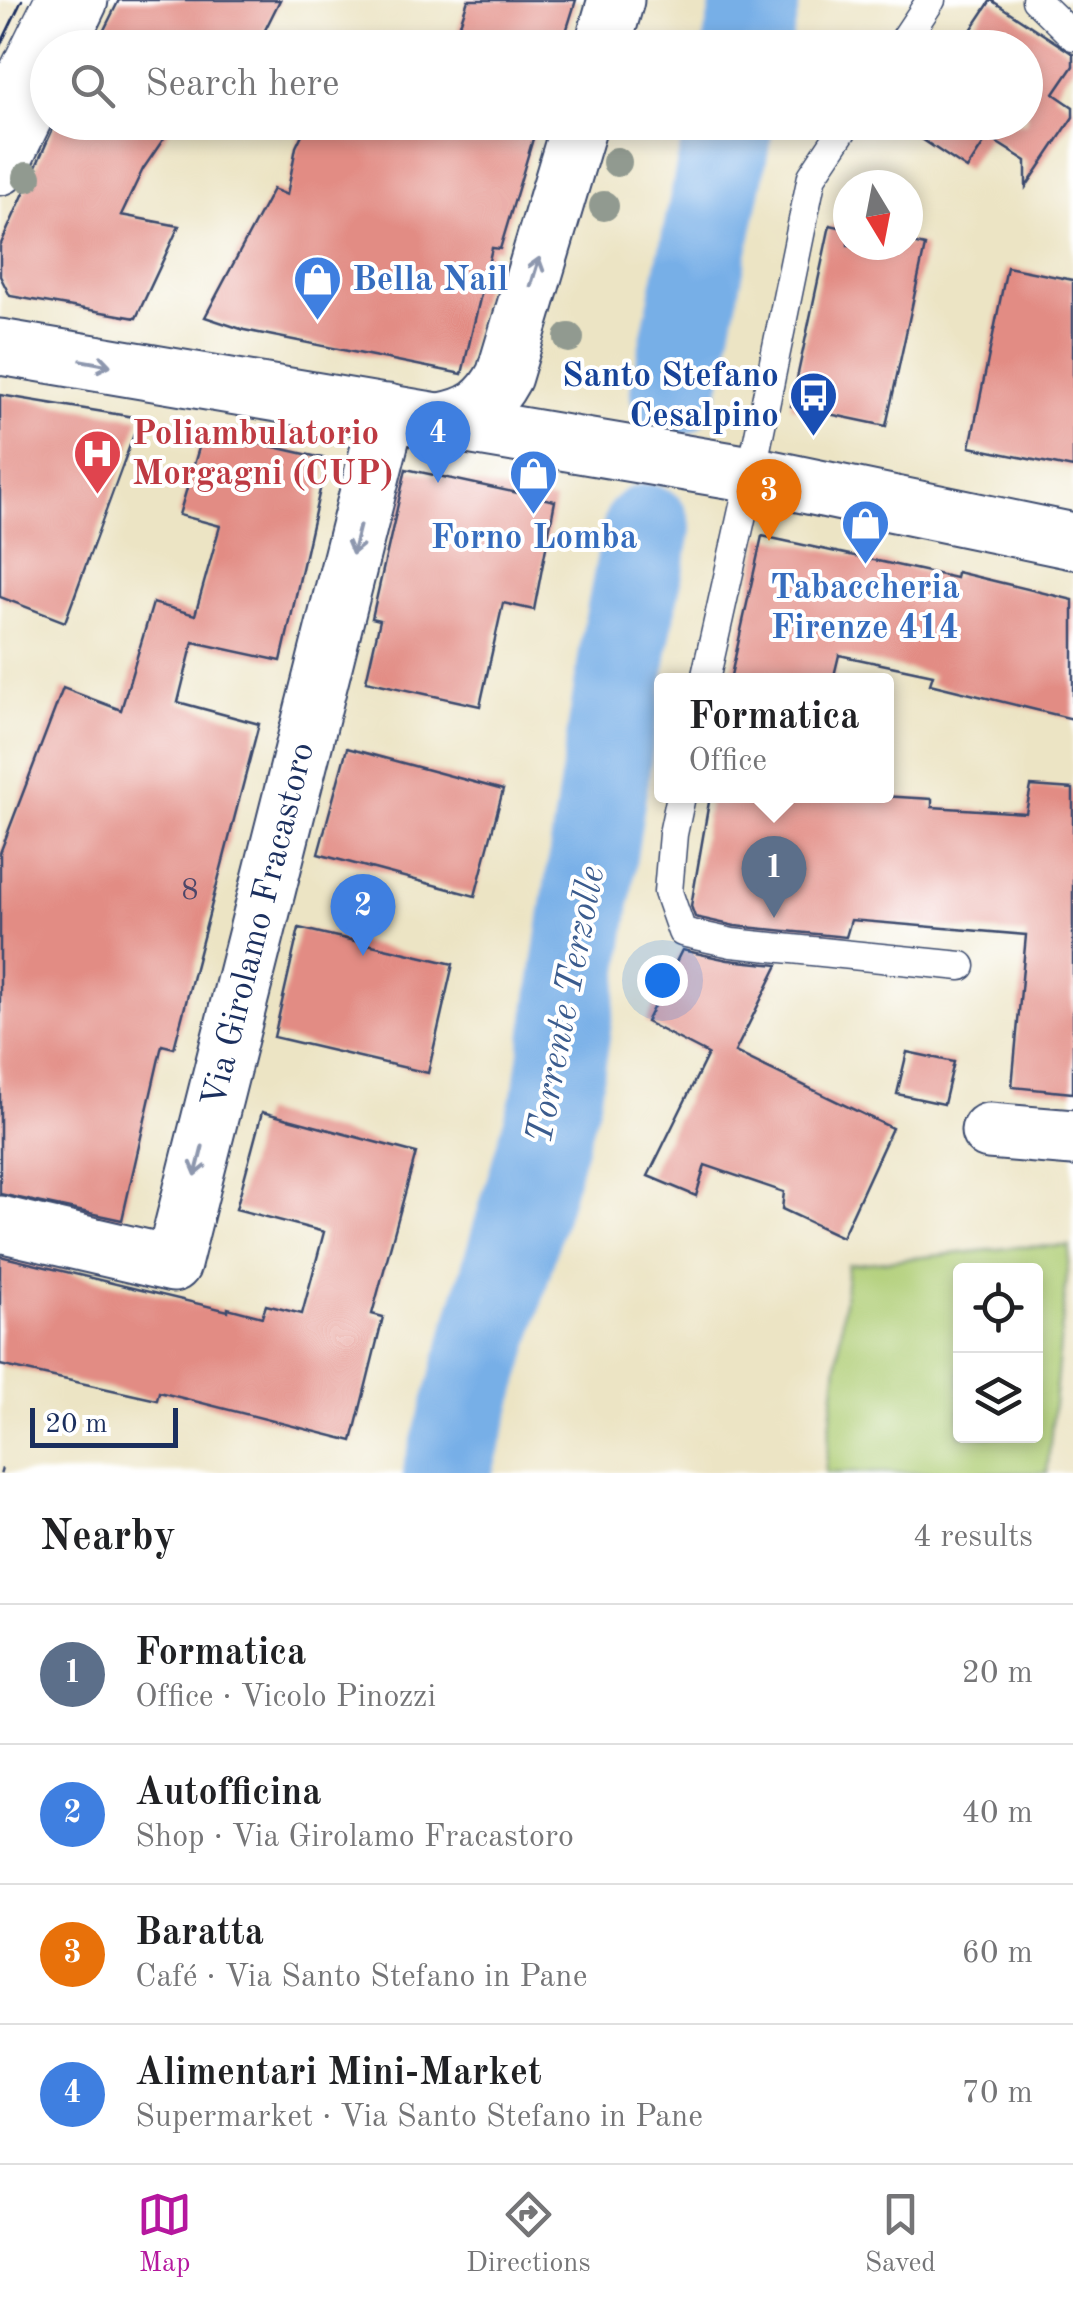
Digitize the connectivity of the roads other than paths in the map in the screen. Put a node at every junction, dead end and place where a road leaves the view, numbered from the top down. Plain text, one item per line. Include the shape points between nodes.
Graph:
1 (48, 0) edge
2 (80, 0) edge
3 (616, 0) edge
4 (931, 0) edge
5 (1036, 0) edge
6 (33, 30) edge
7 (66, 30) edge
8 (607, 30) edge
9 (911, 30) edge
10 (30, 36) edge
11 (1073, 36) edge
12 (0, 97) edge
13 (30, 105) edge
14 (575, 140) edge
15 (836, 140) edge
16 (0, 166) edge
17 (0, 347) edge
18 (507, 365) junction
19 (388, 412) junction
20 (441, 421) junction
21 (574, 442) junction
22 (742, 472) junction
23 (1073, 541) edge
24 (706, 673) edge
25 (680, 803) edge
26 (961, 966) dead end
27 (989, 1130) dead end
28 (1073, 1138) edge
29 (0, 1224) edge

1 - 6 lane
2 - 7 street
3 - 8 street
4 - 9 lane
5 - 11 lane
10 - 12 lane
13 - 16 street
18 -> 14 street
15 - 22 lane via 812,176
17 -> 19 street
18 - 20 street via 483,407
18 - 21 street via 513,406 536,430
19 - 20 street
19 -> 29 street, Via Girolamo Fracastoro via 173,1264
20 - 21 street
21 - 22 street
22 - 23 street
22 - 24 lane
25 - 26 lane via 668,892 682,932
27 - 28 street

